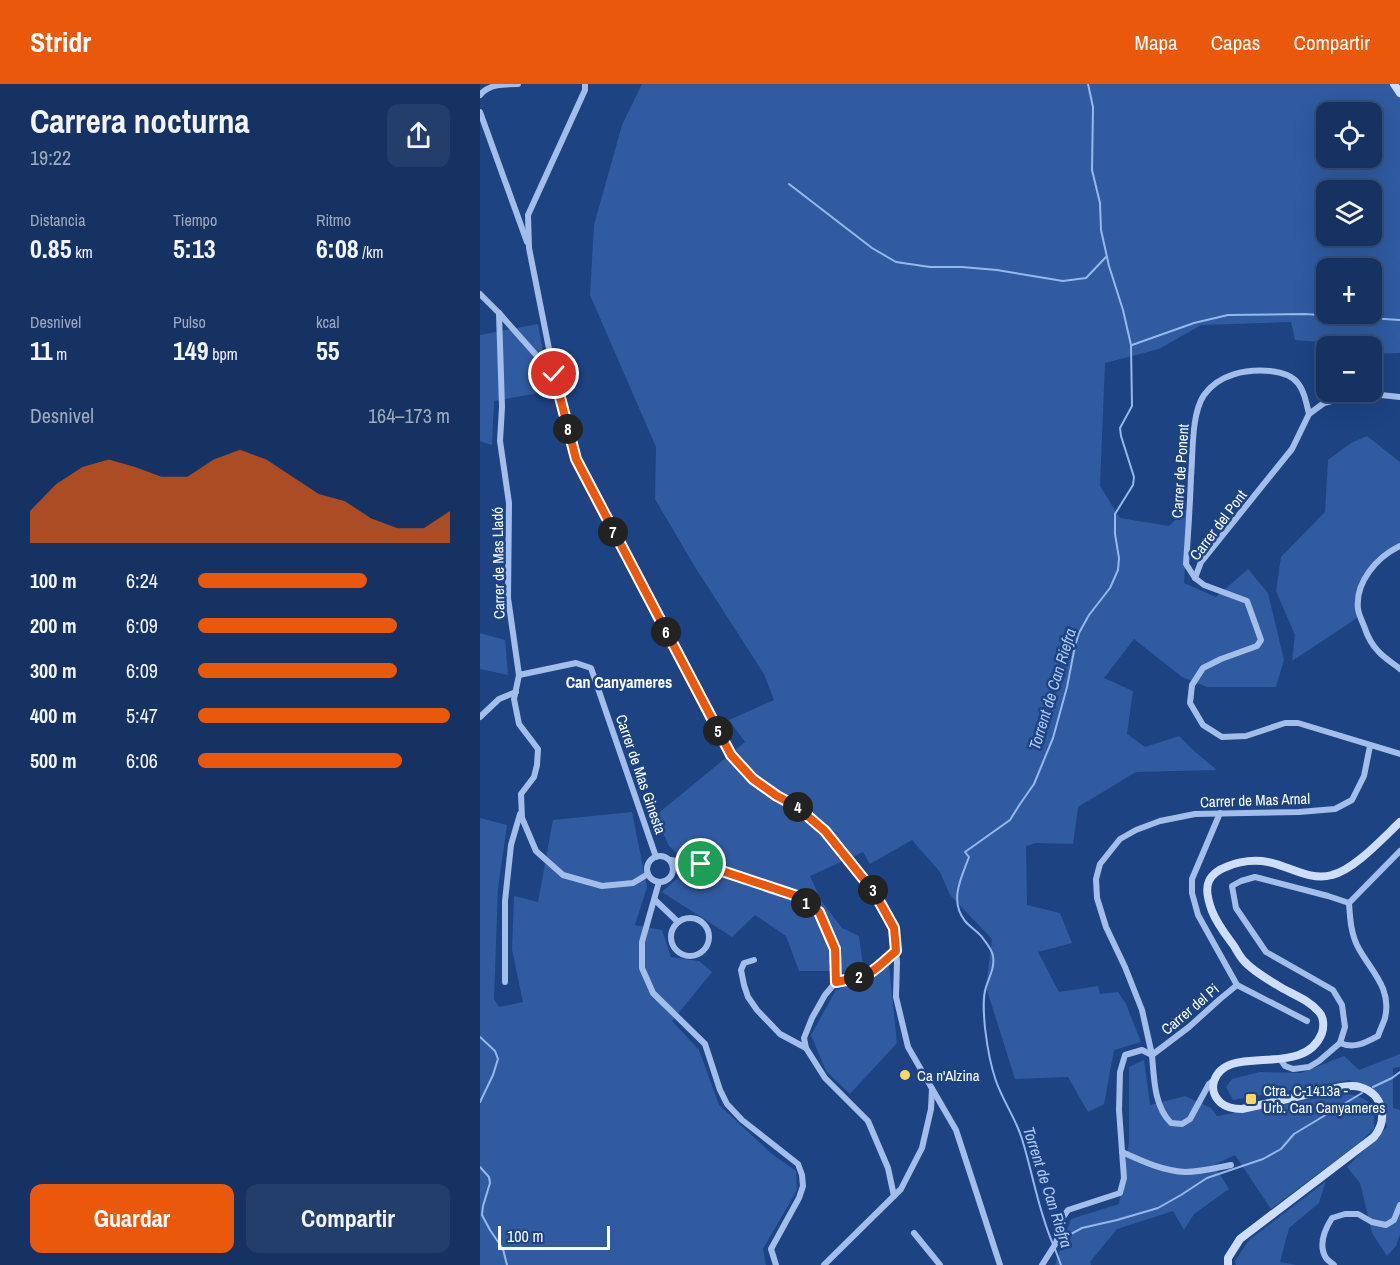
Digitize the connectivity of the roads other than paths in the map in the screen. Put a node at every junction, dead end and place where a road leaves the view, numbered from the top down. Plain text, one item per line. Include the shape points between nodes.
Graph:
1 (518, 84) edge
2 (585, 84) edge
3 (1394, 84) edge
4 (1400, 93) edge
5 (480, 95) edge
6 (480, 112) edge
7 (529, 248) junction
8 (480, 294) edge
9 (499, 313) junction
10 (554, 374) junction
11 (1400, 397) edge
12 (1309, 414) junction
13 (1400, 546) edge
14 (1195, 578) junction
15 (1400, 669) edge
16 (519, 675) junction
17 (516, 692) junction
18 (480, 717) edge
19 (1371, 746) junction
20 (1400, 754) edge
21 (522, 807) junction
22 (1220, 813) junction
23 (1400, 822) edge
24 (1400, 851) edge
25 (656, 857) junction
26 (670, 860) junction
27 (648, 874) junction
28 (659, 882) junction
29 (654, 900) junction
30 (1348, 903) junction
31 (678, 922) junction
32 (896, 951) junction
33 (754, 960) dead end
34 (505, 982) dead end
35 (836, 982) junction
36 (1237, 985) junction
37 (1307, 1021) dead end
38 (1340, 1043) junction
39 (806, 1047) junction
40 (1152, 1055) junction
41 (1280, 1059) junction
42 (1213, 1081) junction
43 (932, 1089) junction
44 (1217, 1099) junction
45 (1199, 1100) junction
46 (1122, 1152) junction
47 (1232, 1165) dead end
48 (894, 1196) junction
49 (1400, 1205) edge
50 (914, 1233) dead end
51 (776, 1265) edge
52 (824, 1265) edge
53 (940, 1265) edge
54 (1000, 1265) edge
55 (1042, 1265) edge
56 (1228, 1265) edge
57 (1334, 1265) edge

1 - 5 street via 496,84
2 - 7 street via 528,215
3 - 4 main road
6 - 7 street
7 - 10 street
8 - 9 street
9 - 10 street
9 - 16 street, Carrer de Mas Lladó via 500,441 509,503 508,598
10 - 32 street via 576,459 731,755 753,779 796,806 825,831 874,892 894,928
11 - 12 street via 1362,393 1324,403
12 - 14 street, Carrer del Pont via 1292,449 1201,562
12 - 14 street, Carrer de Ponent via 1304,391 1294,379 1280,372 1255,370 1232,374 1212,386 1203,397 1195,422 1186,564
13 - 15 street via 1375,564 1362,582 1358,597 1366,633 1378,651
14 - 19 street, Carrer del Pont via 1247,601 1261,640 1257,646 1203,668 1192,685 1190,703 1203,724 1222,737 1246,736 1285,723 1298,723
16 - 17 street, Carrer de Mas Lladó
16 - 25 street, Carrer de Mas Ginesta via 576,663 591,668
17 - 18 street via 499,699
17 - 21 street, Carrer de Mas Lladó via 519,724 538,748 534,777 521,794
19 - 20 street, Carrer del Pont
19 - 22 street, Carrer de Mas Arnal via 1364,776 1352,800 1335,809
21 - 27 street via 522,818 536,851 564,874 602,886 633,883
21 - 34 street via 511,845
22 - 36 street via 1192,879 1192,893 1198,915
22 - 40 street, Carrer de Mas Arnal via 1160,821 1136,830 1119,839 1100,864 1097,898 1142,1010
23 - 41 main road via 1349,868 1332,876 1312,876 1263,861 1238,862 1219,869 1208,881 1208,900 1215,919 1244,962 1322,1014 1322,1031 1314,1044 1298,1055
24 - 30 street
25 - 26 street
25 - 27 street via 649,862
26 - 28 street via 672,873
26 - 35 street via 701,864 797,896 819,912 835,949
27 - 28 street
28 - 29 street
29 - 31 street
29 - 51 street via 642,942 642,968 653,993 705,1044 727,1104 741,1120 798,1164 802,1175 799,1198 771,1249
30 - 38 street via 1358,947 1386,994 1385,1017 1378,1036 1358,1046
30 - 38 street via 1255,877 1232,886 1236,908 1266,952 1333,990 1342,1005 1345,1027
31 - 31 street via 671,934 674,948 690,956 703,951 709,936 705,925 694,918
32 - 35 street via 866,976
32 - 43 street via 896,997 908,1047
33 - 39 street via 744,963 741,970 748,997 780,1034
35 - 39 street via 812,1018 804,1038
36 - 37 street, Carrer del Pi
36 - 40 street, Carrer del Pi
38 - 41 street via 1309,1066 1293,1068
39 - 48 street via 825,1078 868,1122 888,1168
40 - 45 street, Carrer de Mas Arnal via 1155,1088 1163,1114 1171,1123 1182,1124 1190,1119
40 - 46 street via 1142,1050 1125,1055 1120,1072
41 - 42 main road via 1232,1064
42 - 44 main road
42 - 45 street
43 - 48 street via 922,1148
43 - 54 street via 956,1130
44 - 45 street
44 - 56 main road via 1233,1109 1242,1109 1351,1086 1376,1097 1383,1113 1374,1137 1240,1239
46 - 47 street via 1158,1167 1184,1172
46 - 55 street via 1124,1179 1119,1193 1068,1210 1056,1243
48 - 52 street
49 - 57 street via 1394,1220 1386,1225 1358,1214 1332,1218 1322,1245 1326,1258
50 - 53 street

